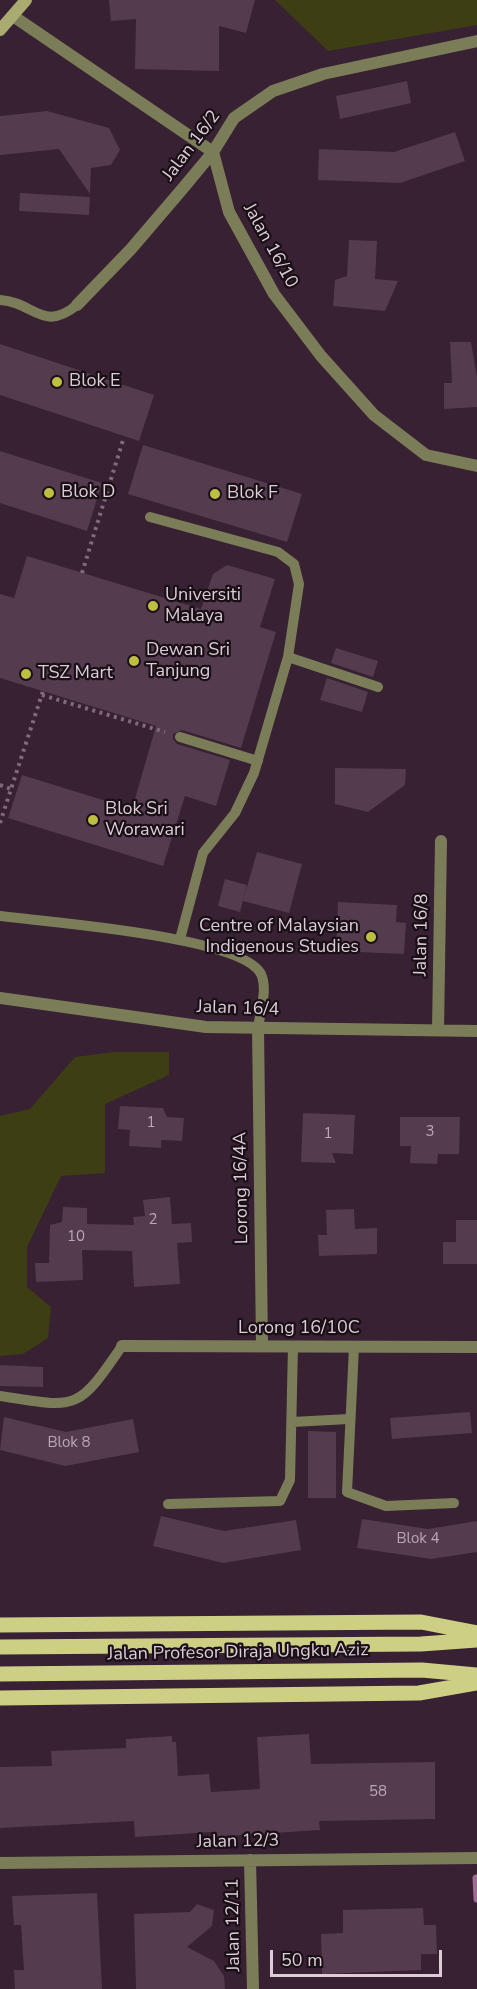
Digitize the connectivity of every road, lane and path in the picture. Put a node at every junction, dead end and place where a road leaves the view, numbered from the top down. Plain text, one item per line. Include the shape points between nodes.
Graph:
1 (26, 0) edge
2 (13, 16) junction
3 (0, 30) edge
4 (477, 41) edge
5 (213, 152) junction
6 (0, 300) edge
7 (77, 305) joint
8 (124, 436) dead end
9 (477, 466) edge
10 (150, 517) dead end
11 (82, 573) dead end
12 (288, 657) junction
13 (378, 687) dead end
14 (180, 737) joint
15 (258, 761) junction
16 (0, 785) edge
17 (11, 789) junction
18 (0, 823) edge
19 (441, 841) dead end
20 (0, 916) edge
21 (180, 939) junction
22 (0, 998) edge
23 (258, 1028) junction
24 (438, 1030) junction
25 (477, 1031) edge
26 (122, 1346) joint
27 (293, 1346) junction
28 (261, 1347) junction
29 (354, 1347) junction
30 (477, 1347) edge
31 (0, 1396) edge
32 (349, 1419) junction
33 (292, 1422) junction
34 (454, 1503) dead end
35 (168, 1504) dead end
36 (0, 1625) edge
37 (477, 1633) edge
38 (477, 1640) edge
39 (0, 1647) edge
40 (0, 1674) edge
41 (477, 1675) edge
42 (477, 1683) edge
43 (3, 1699) edge
44 (477, 1858) edge
45 (250, 1860) junction
46 (0, 1863) edge
47 (253, 1989) edge

1 - 2 main road
2 - 3 main road
2 - 5 street
4 - 5 street, Jalan 16/2 via 323,74 273,91 234,118
5 - 7 street, Jalan 16/2 via 131,249
5 - 9 street, Jalan 16/10 via 229,212 274,294 321,356 374,415 426,455
6 - 7 lane via 12,300 47,318 63,316
8 - 11 path
10 - 12 lane via 278,552 294,564 299,584
12 - 13 lane
12 - 15 lane
14 - 15 lane
14 - 17 path via 43,693
15 - 21 lane via 235,813 203,853
16 - 17 path
17 - 18 path
19 - 24 street, Jalan 16/8
20 - 21 lane
21 - 23 lane via 228,953 252,964 261,973 264,986
22 - 23 street, Jalan 16/4 via 194,1025
23 - 24 street, Jalan 16/4
23 - 28 street, Lorong 16/4A
24 - 25 street, Jalan 16/4
26 - 28 street, Lorong 16/10C
26 - 31 lane via 94,1386 76,1400 49,1404
27 - 28 street, Lorong 16/10C
27 - 29 street, Lorong 16/10C
27 - 33 lane
29 - 30 street, Lorong 16/10C
29 - 32 lane
32 - 33 lane
32 - 34 lane via 347,1492 386,1506
33 - 35 lane via 290,1480 280,1501
36 - 37 main road via 421,1622
38 - 39 main road, Jalan Profesor Diraja Ungku Aziz
40 - 41 main road, Jalan Profesor Diraja Ungku Aziz via 422,1670
42 - 43 main road via 419,1693
44 - 45 street, Jalan 12/3
45 - 46 street, Jalan 12/3
45 - 47 street, Jalan 12/11

